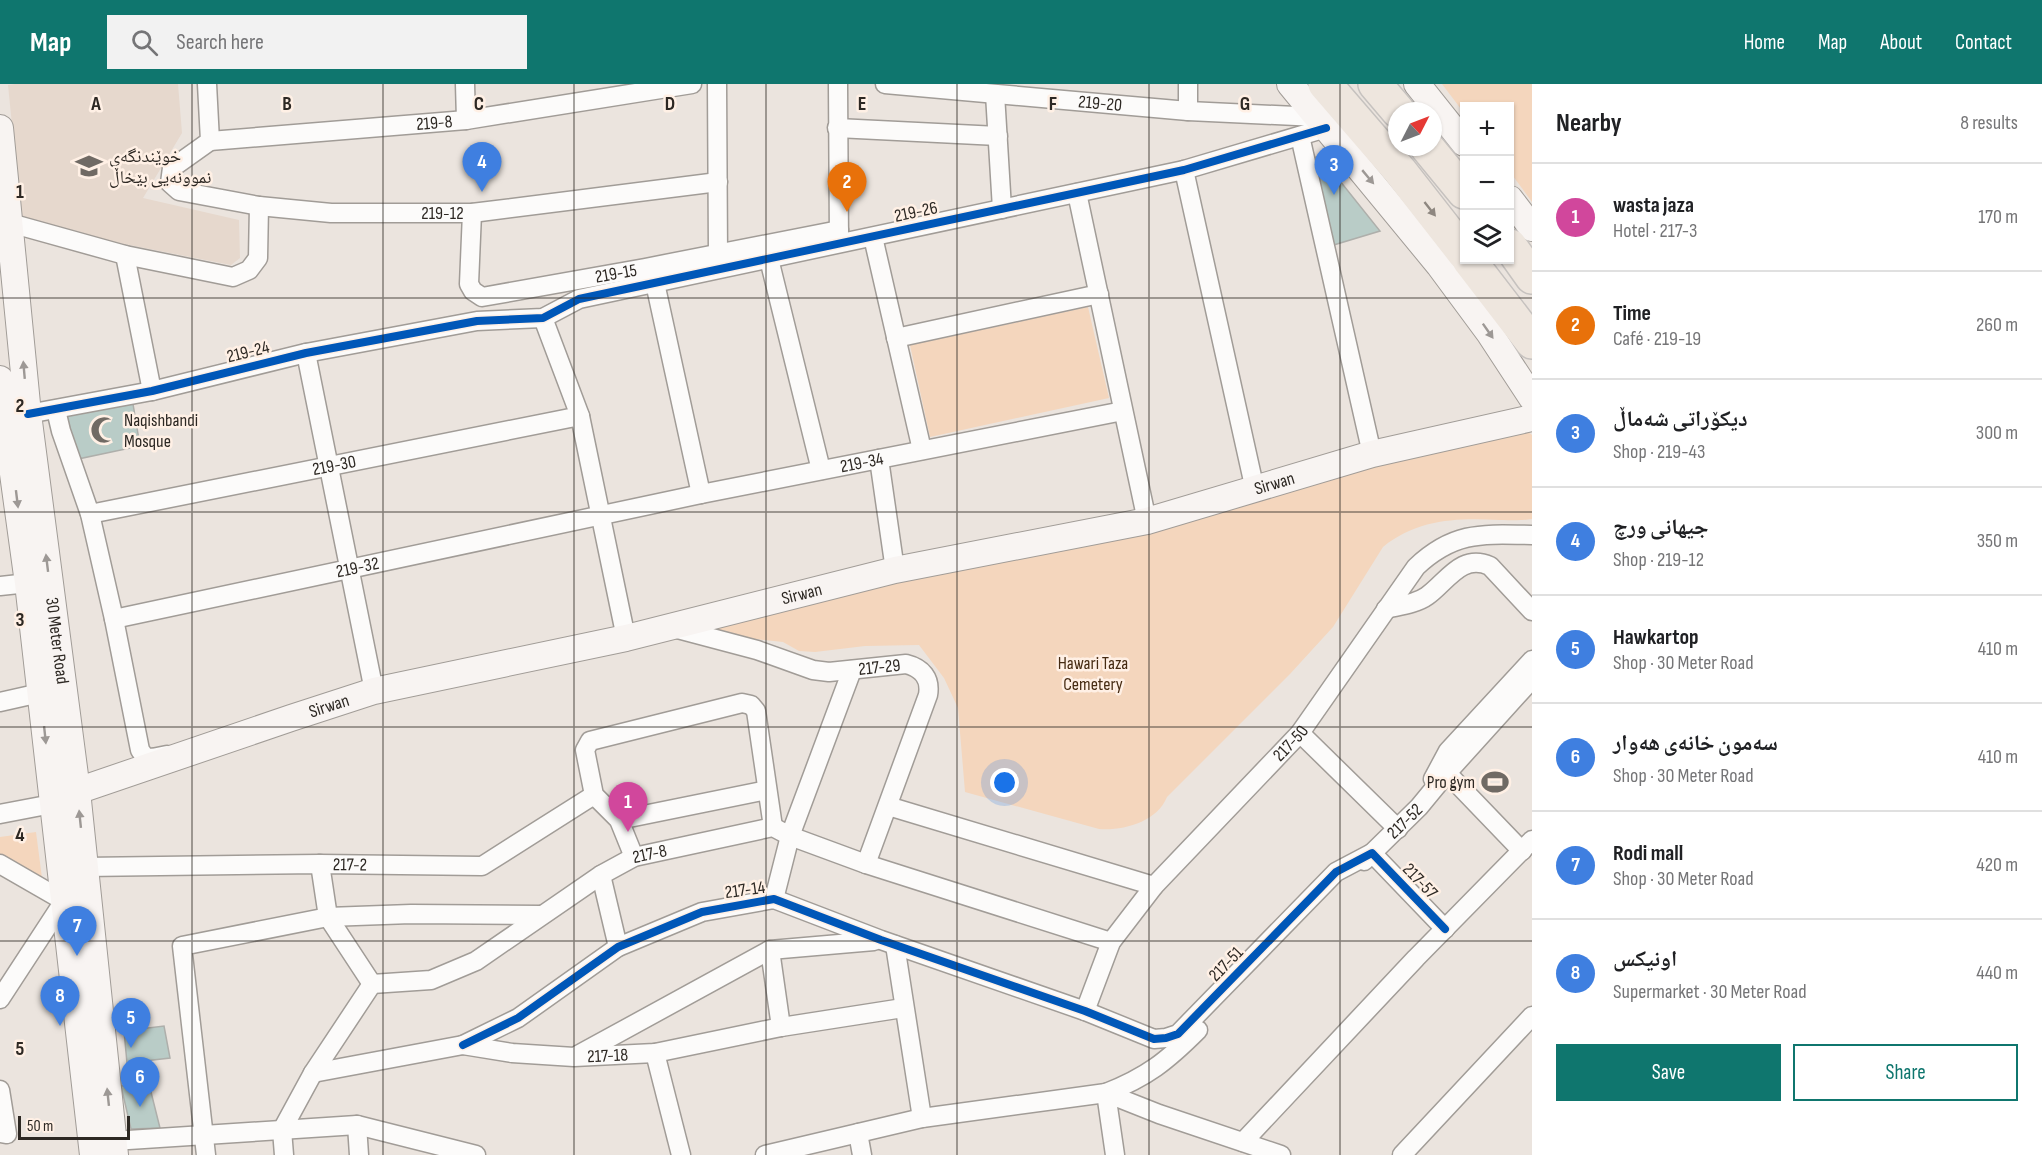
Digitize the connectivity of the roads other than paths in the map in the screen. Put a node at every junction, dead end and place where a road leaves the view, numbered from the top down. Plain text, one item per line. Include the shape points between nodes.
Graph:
1 (207, 84) edge
2 (465, 84) edge
3 (692, 84) edge
4 (717, 84) edge
5 (838, 84) edge
6 (885, 84) edge
7 (1188, 84) edge
8 (1290, 84) edge
9 (1325, 84) edge
10 (1375, 84) edge
11 (1417, 84) edge
12 (995, 94) junction
13 (1390, 102) edge
14 (1188, 111) junction
15 (466, 120) junction
16 (1322, 123) junction
17 (0, 128) edge
18 (837, 128) junction
19 (998, 136) junction
20 (1300, 136) junction
21 (1460, 138) edge
22 (210, 141) junction
23 (1434, 156) edge
24 (1184, 170) junction
25 (718, 182) junction
26 (3, 187) edge
27 (1460, 187) edge
28 (1077, 193) junction
29 (1514, 205) edge
30 (259, 206) junction
31 (1002, 209) junction
32 (472, 213) junction
33 (9, 223) junction
34 (1532, 228) edge
35 (839, 237) junction
36 (873, 237) junction
37 (1460, 248) edge
38 (1514, 253) edge
39 (718, 254) junction
40 (125, 255) junction
41 (769, 259) junction
42 (1472, 264) edge
43 (1532, 277) edge
44 (655, 283) junction
45 (1099, 294) junction
46 (543, 318) junction
47 (477, 321) joint
48 (896, 338) junction
49 (1532, 342) edge
50 (306, 353) junction
51 (0, 379) edge
52 (152, 391) junction
53 (1532, 398) edge
54 (56, 410) junction
55 (1123, 411) junction
56 (28, 414) junction
57 (580, 416) junction
58 (1532, 417) edge
59 (922, 450) junction
60 (1372, 454) junction
61 (879, 459) junction
62 (328, 466) junction
63 (7, 470) edge
64 (821, 470) junction
65 (1255, 490) junction
66 (701, 494) junction
67 (90, 514) junction
68 (601, 515) junction
69 (1147, 521) junction
70 (1532, 535) edge
71 (349, 569) junction
72 (895, 570) junction
73 (28, 583) junction
74 (0, 586) edge
75 (1386, 609) junction
76 (1532, 611) edge
77 (114, 619) junction
78 (669, 627) junction
79 (626, 638) junction
80 (1532, 660) edge
81 (852, 670) junction
82 (1532, 679) edge
83 (374, 691) junction
84 (40, 693) junction
85 (0, 702) edge
86 (1300, 733) junction
87 (195, 750) junction
88 (1447, 773) junction
89 (767, 790) junction
90 (77, 791) junction
91 (594, 795) junction
92 (52, 804) junction
93 (888, 806) junction
94 (1419, 807) junction
95 (0, 814) edge
96 (620, 820) junction
97 (773, 827) junction
98 (1398, 828) junction
99 (790, 836) junction
100 (1527, 845) edge
101 (1372, 853) junction
102 (634, 857) junction
103 (0, 864) edge
104 (320, 864) junction
105 (866, 864) junction
106 (84, 867) junction
107 (601, 875) junction
108 (1154, 886) junction
109 (774, 900) junction
110 (64, 901) junction
111 (541, 915) junction
112 (328, 917) junction
113 (1445, 929) junction
114 (1111, 942) junction
115 (888, 943) junction
116 (618, 947) junction
117 (770, 950) junction
118 (372, 984) junction
119 (0, 999) edge
120 (903, 1008) junction
121 (1085, 1011) junction
122 (1532, 1016) edge
123 (781, 1027) junction
124 (463, 1045) junction
125 (655, 1053) junction
126 (573, 1057) junction
127 (313, 1073) junction
128 (0, 1090) edge
129 (1106, 1093) junction
130 (922, 1118) junction
131 (357, 1125) junction
132 (282, 1130) junction
133 (858, 1133) junction
134 (4, 1134) edge
135 (204, 1135) junction
136 (1243, 1142) junction
137 (107, 1150) edge
138 (206, 1155) edge
139 (284, 1155) edge
140 (359, 1155) edge
141 (476, 1155) edge
142 (681, 1155) edge
143 (765, 1155) edge
144 (862, 1155) edge
145 (1115, 1155) edge
146 (1281, 1155) edge
147 (1402, 1155) edge

1 - 22 street
2 - 15 street
3 - 15 street, 219-8
4 - 25 street
5 - 18 street
6 - 12 street, 219-20
7 - 14 street
8 - 16 main road
9 -> 37 highway via 1401,171
10 - 13 highway
11 - 21 main road
12 - 14 street, 219-20
12 - 19 street
14 - 16 street, 219-20
15 - 22 street, 219-8
16 - 20 street, 219-26
16 -> 53 main road via 1439,265
17 - 26 main road, 30 Meter Road
18 - 19 street
18 - 35 street
19 - 31 street
20 - 24 street, 219-26
20 - 60 street
22 - 30 street, 219-12 via 172,168 170,183 179,191
23 - 27 highway
24 - 28 street, 219-26
24 - 65 street
25 - 32 street, 219-12
25 - 39 street
26 - 33 main road, 30 Meter Road
28 - 31 street, 219-26
28 - 45 street
29 - 34 main road
30 - 32 street, 219-12 via 331,213
30 - 40 street via 258,258 249,270 233,277
31 - 36 street, 219-26
32 - 39 street, 219-15 via 469,284 482,297
33 - 40 street
56 -> 33 main road, 30 Meter Road
35 - 36 street, 219-26
35 - 39 street, 219-15
35 - 41 street, 219-26
36 - 48 street
38 - 43 highway
40 - 52 street
41 - 44 street, 219-26
41 - 64 street
42 - 49 highway
44 - 46 street, 219-26 via 579,299
44 - 66 street
45 - 48 street
45 - 55 street
46 - 47 street, 219-26
46 - 57 street
47 - 50 street, 219-24
48 - 59 street
50 - 52 street, 219-24
50 - 62 street
51 - 63 main road, 30 Meter Road
52 - 54 street, 219-24
54 - 56 street, 219-24
54 - 67 street
55 - 59 street, 219-34
55 - 69 street
90 -> 56 main road, 30 Meter Road
57 - 62 street, 219-30
57 - 68 street
58 - 60 main road, Sirwan
59 - 61 street, 219-34
60 - 65 main road, Sirwan
61 - 64 street, 219-34
61 - 72 street
62 - 67 street, 219-30
62 - 71 street
63 -> 73 main road, 30 Meter Road
64 - 66 street, 219-34
65 - 69 main road, Sirwan
66 - 68 street, 219-34
67 - 77 street
68 - 71 street, 219-32
68 - 79 street
69 - 72 main road, Sirwan
70 - 75 street, 217-50 via 1489,534 1455,540 1416,567
71 - 77 street, 219-32
71 - 83 street
72 - 78 main road, Sirwan
73 - 74 street
73 - 84 main road, 30 Meter Road
75 - 76 street via 1425,598 1459,567 1481,562 1490,566
75 - 86 street, 217-50
77 - 87 street via 140,750 145,757 152,758
78 - 79 main road, Sirwan
78 - 81 street, 217-29 via 757,650 813,670
79 - 83 main road, Sirwan
80 - 94 street via 1448,751
81 - 93 street, 217-29 via 906,664 915,666 930,685
81 - 99 street
82 - 88 street, 217-52
83 - 87 main road, Sirwan
84 - 85 street
84 -> 92 main road, 30 Meter Road
86 - 98 street
86 - 108 street, 217-50
87 - 90 main road, Sirwan
88 - 94 street, 217-52
88 - 100 street
89 - 91 street via 756,711 742,703 590,741 585,750
89 - 96 street
89 - 97 street
106 -> 90 main road, 30 Meter Road
91 - 96 street
91 - 104 street, 217-2 via 483,866
92 - 95 street
92 - 110 main road, 30 Meter Road
93 - 105 street, 217-29
93 - 108 street
94 - 98 street, 217-52
96 - 102 street
97 - 99 street
97 - 102 street, 217-8
98 - 101 street, 217-52
99 - 105 street
99 - 109 street
100 - 113 street
101 - 113 street, 217-57
101 - 121 street, 217-51 via 1336,872 1178,1034 1154,1039
101 - 129 street, 217-52 via 1174,1054 1132,1083
102 - 107 street, 217-8
103 - 110 street
104 - 106 street, 217-2
104 - 112 street
105 - 114 street
137 -> 106 main road, 30 Meter Road
107 - 111 street, 217-8
107 - 116 street
108 - 114 street, 217-50
109 - 115 street, 217-14
109 - 116 street, 217-14 via 702,912
110 - 119 street
110 - 137 main road, 30 Meter Road
111 - 112 street
111 - 118 street, 217-8 via 476,961 431,980
112 - 118 street
112 - 135 street via 182,946
113 - 136 street
114 - 121 street, 217-50
115 - 117 street
115 - 120 street
115 - 121 street, 217-14
116 - 124 street, 217-14 via 518,1018
117 - 123 street
117 - 126 street
118 - 127 street
120 - 123 street, 217-18
120 - 130 street
122 - 147 street
123 - 125 street, 217-18
124 - 126 street, 217-18
124 - 127 street, 217-18
125 - 126 street, 217-18
125 - 142 street
127 - 132 street
128 - 134 street
129 - 130 street, 217-52
129 - 136 street
129 - 145 street
130 - 133 street, 217-52
131 - 132 street
131 - 140 street
131 - 141 street
132 - 135 street
132 - 139 street
133 - 143 street, 217-52
133 - 144 street
135 - 137 street
135 - 138 street
136 - 146 street

